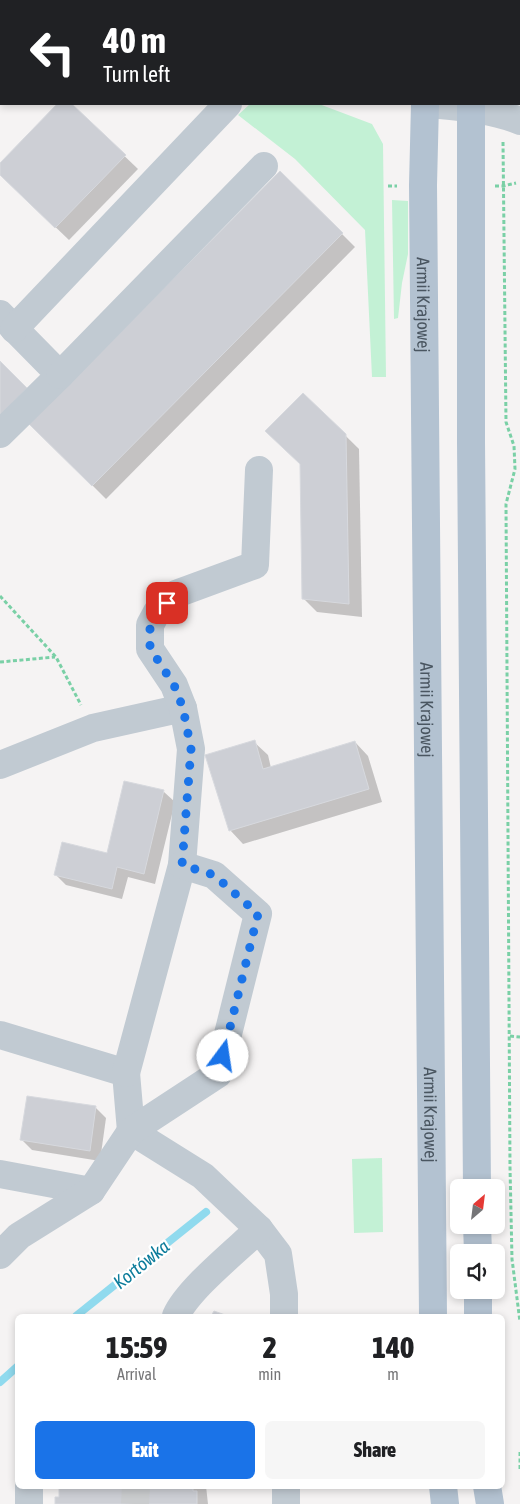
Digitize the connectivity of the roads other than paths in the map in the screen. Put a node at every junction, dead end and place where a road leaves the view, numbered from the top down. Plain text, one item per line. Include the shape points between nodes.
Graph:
1 (427, 105) edge
2 (449, 105) edge
3 (471, 106) edge
4 (215, 108) edge
5 (512, 118) edge
6 (264, 166) dead end
7 (7, 322) edge
8 (60, 375) junction
9 (0, 434) edge
10 (259, 470) dead end
11 (183, 708) junction
12 (0, 765) edge
13 (182, 865) junction
14 (0, 1035) edge
15 (126, 1073) junction
16 (131, 1131) junction
17 (0, 1174) edge
18 (477, 1179) edge
19 (92, 1191) junction
20 (260, 1229) junction
21 (0, 1255) edge
22 (478, 1299) edge
23 (177, 1314) edge
24 (284, 1314) edge
25 (433, 1314) edge
26 (478, 1314) edge
27 (29, 1489) edge
28 (286, 1489) edge
29 (444, 1489) edge
30 (488, 1489) edge
31 (29, 1504) edge
32 (286, 1504) edge
33 (444, 1504) edge
34 (490, 1504) edge

1 - 25 main road, Armii Krajowej via 423,195
2 - 3 street
3 - 5 street
3 - 18 main road
4 - 7 street
6 - 8 street
7 - 8 street
8 - 9 street
10 - 11 street via 255,565 176,594 157,612 150,625 150,648 174,685
11 - 12 street via 93,728
11 - 13 street via 191,749
13 - 15 street
13 - 16 street via 214,875 258,914 218,1074
14 - 15 street
15 - 16 street
16 - 19 street
16 - 20 street via 203,1176
17 - 19 street
19 - 21 street via 18,1236
20 - 23 street via 205,1280
20 - 24 street via 278,1254
22 - 26 main road
27 - 31 street
28 - 32 street
29 - 33 main road
30 - 34 main road

